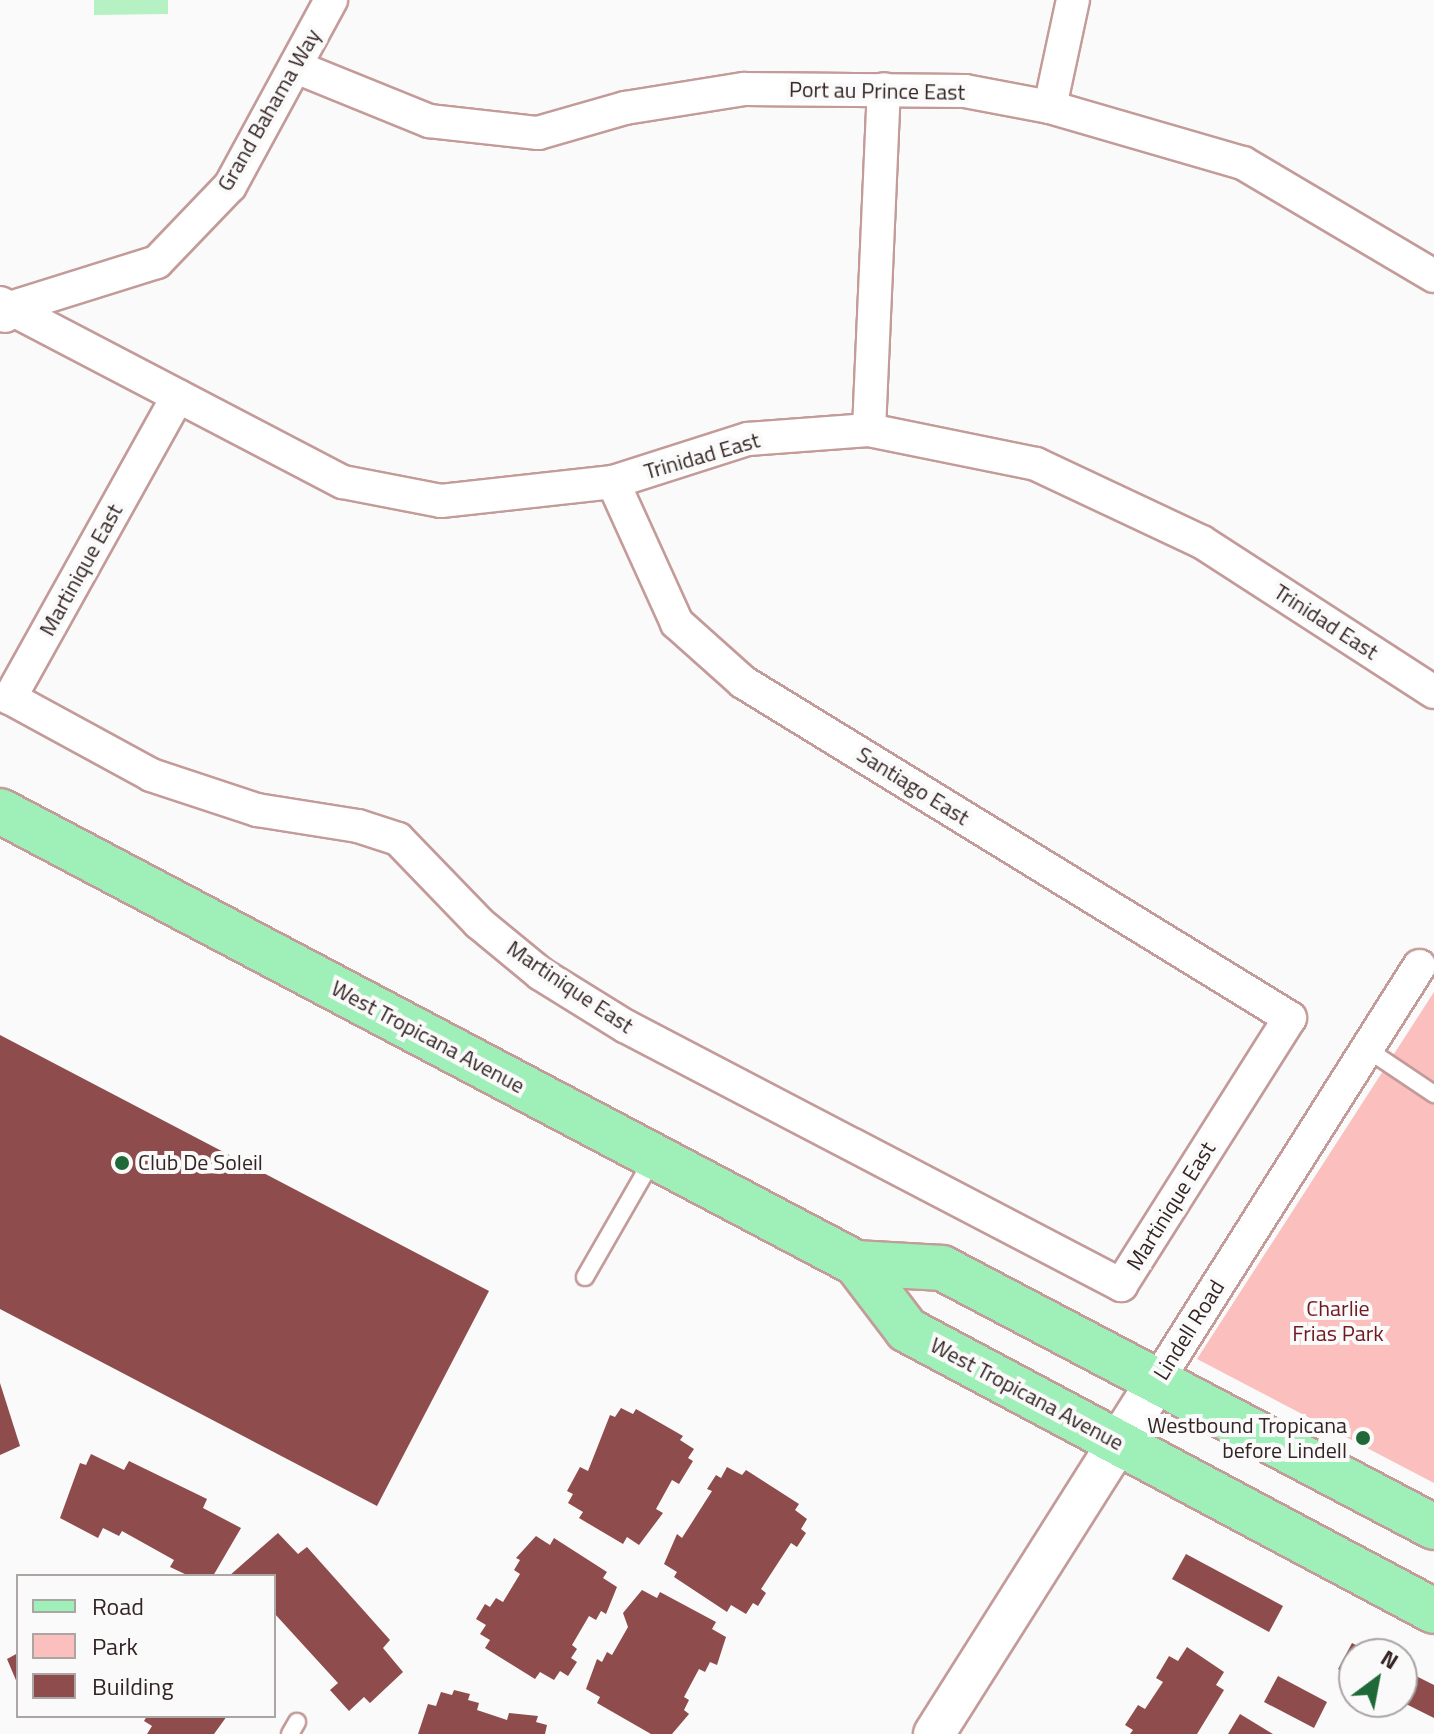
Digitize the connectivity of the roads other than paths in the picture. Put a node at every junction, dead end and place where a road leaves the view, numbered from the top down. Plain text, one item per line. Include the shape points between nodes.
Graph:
1 (331, 0) edge
2 (1073, 0) edge
3 (296, 67) junction
4 (884, 89) junction
5 (1050, 107) junction
6 (1434, 276) edge
7 (3, 312) edge
8 (178, 396) junction
9 (869, 430) junction
10 (613, 482) junction
11 (1434, 692) edge
12 (0, 811) edge
13 (1419, 966) dead end
14 (1290, 1018) joint
15 (1367, 1049) junction
16 (1434, 1094) edge
17 (655, 1156) junction
18 (856, 1263) junction
19 (585, 1277) dead end
20 (1157, 1381) junction
21 (1118, 1443) junction
22 (1434, 1527) edge
23 (1434, 1611) edge
24 (934, 1734) edge

1 - 3 street, Grand Bahama Way
2 - 5 street
3 - 4 street, Port au Prince East via 429,121 538,133 625,108 744,89
3 - 7 street, Grand Bahama Way via 230,186 157,262
4 - 5 street, Port au Prince East via 965,91
4 - 9 street
5 - 6 street, Port au Prince East via 1243,163
7 - 8 street, Trinidad East
8 - 10 street, Trinidad East via 357,485 441,501
8 - 14 street, Martinique East via 10,698 151,775 257,810 358,826 398,839 479,923 541,974 613,1018 1121,1285
9 - 10 street, Trinidad East via 748,439
9 - 11 street, Trinidad East via 1050,470 1202,542
10 - 14 street, Santiago East via 677,623 743,682
12 - 17 main road, West Tropicana Avenue
13 - 15 street, Lindell Road
15 - 16 lane
15 - 20 street, Lindell Road
17 - 18 main road, West Tropicana Avenue
17 - 19 lane
18 - 20 main road, West Tropicana Avenue via 942,1268
18 - 21 main road, West Tropicana Avenue via 907,1330
20 - 21 street, Lindell Road
20 - 22 main road, West Tropicana Avenue
21 - 23 main road, West Tropicana Avenue
21 - 24 street, Lindell Road

